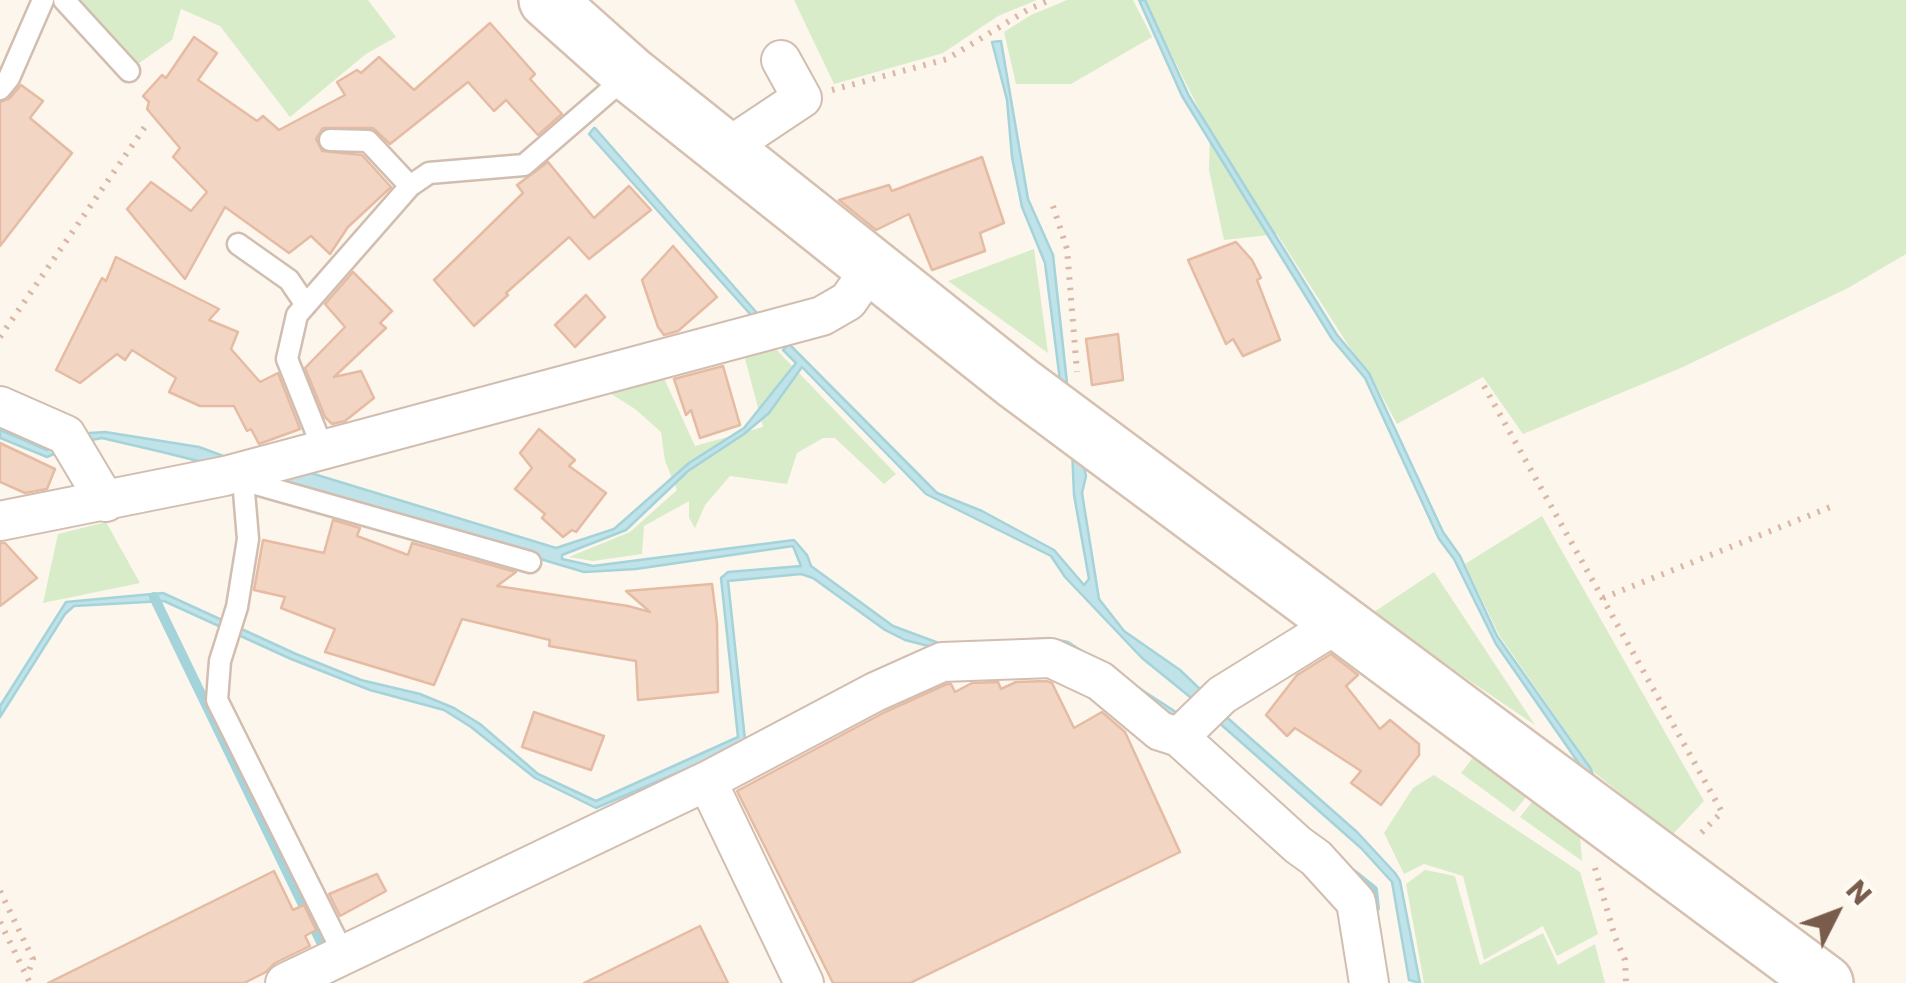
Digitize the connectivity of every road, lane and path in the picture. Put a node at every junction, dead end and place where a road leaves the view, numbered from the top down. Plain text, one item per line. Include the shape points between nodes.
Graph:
1 (43, 0) edge
2 (64, 0) edge
3 (547, 0) edge
4 (1050, 0) edge
5 (780, 60) dead end
6 (128, 71) dead end
7 (630, 74) junction
8 (0, 89) edge
9 (802, 98) junction
10 (150, 121) dead end
11 (330, 140) dead end
12 (724, 150) junction
13 (410, 186) junction
14 (1053, 206) dead end
15 (238, 244) dead end
16 (871, 268) junction
17 (306, 305) junction
18 (0, 337) edge
19 (1484, 386) dead end
20 (0, 406) edge
21 (1082, 431) junction
22 (323, 449) junction
23 (234, 478) junction
24 (106, 502) junction
25 (1833, 506) dead end
26 (0, 521) edge
27 (530, 562) dead end
28 (1603, 598) junction
29 (1340, 622) junction
30 (1179, 737) junction
31 (707, 781) junction
32 (1596, 812) junction
33 (1668, 866) junction
34 (0, 891) edge
35 (0, 922) edge
36 (344, 955) junction
37 (28, 979) edge
38 (285, 983) edge
39 (804, 983) edge
40 (1369, 983) edge
41 (1626, 983) edge
42 (1825, 983) edge

1 - 8 lane
2 - 6 lane
3 - 7 street
4 - 9 path via 947,59
5 - 9 street
7 - 12 street
7 - 13 lane via 524,165 429,173
9 - 12 street
10 - 18 path
11 - 13 lane via 368,141
12 - 16 street
13 - 17 lane
14 - 21 path via 1066,249
15 - 17 lane via 290,280
16 - 21 street
16 - 22 street via 848,301 822,316
17 - 22 lane via 288,360
19 - 28 path
20 - 24 street via 66,435
21 - 29 street
22 - 23 street
23 - 24 street
23 - 27 lane
23 - 36 lane via 248,540 217,700
24 - 26 street
25 - 28 path
28 - 33 path via 1722,812
29 - 30 street via 1222,695
29 - 32 street
30 - 31 street via 1160,731 1100,681 1051,658 942,662
30 - 40 street via 1356,902
31 - 36 street
31 - 39 street
32 - 33 street
32 - 41 path via 1595,867
33 - 42 street
34 - 37 path via 33,959
35 - 37 path
36 - 38 street

